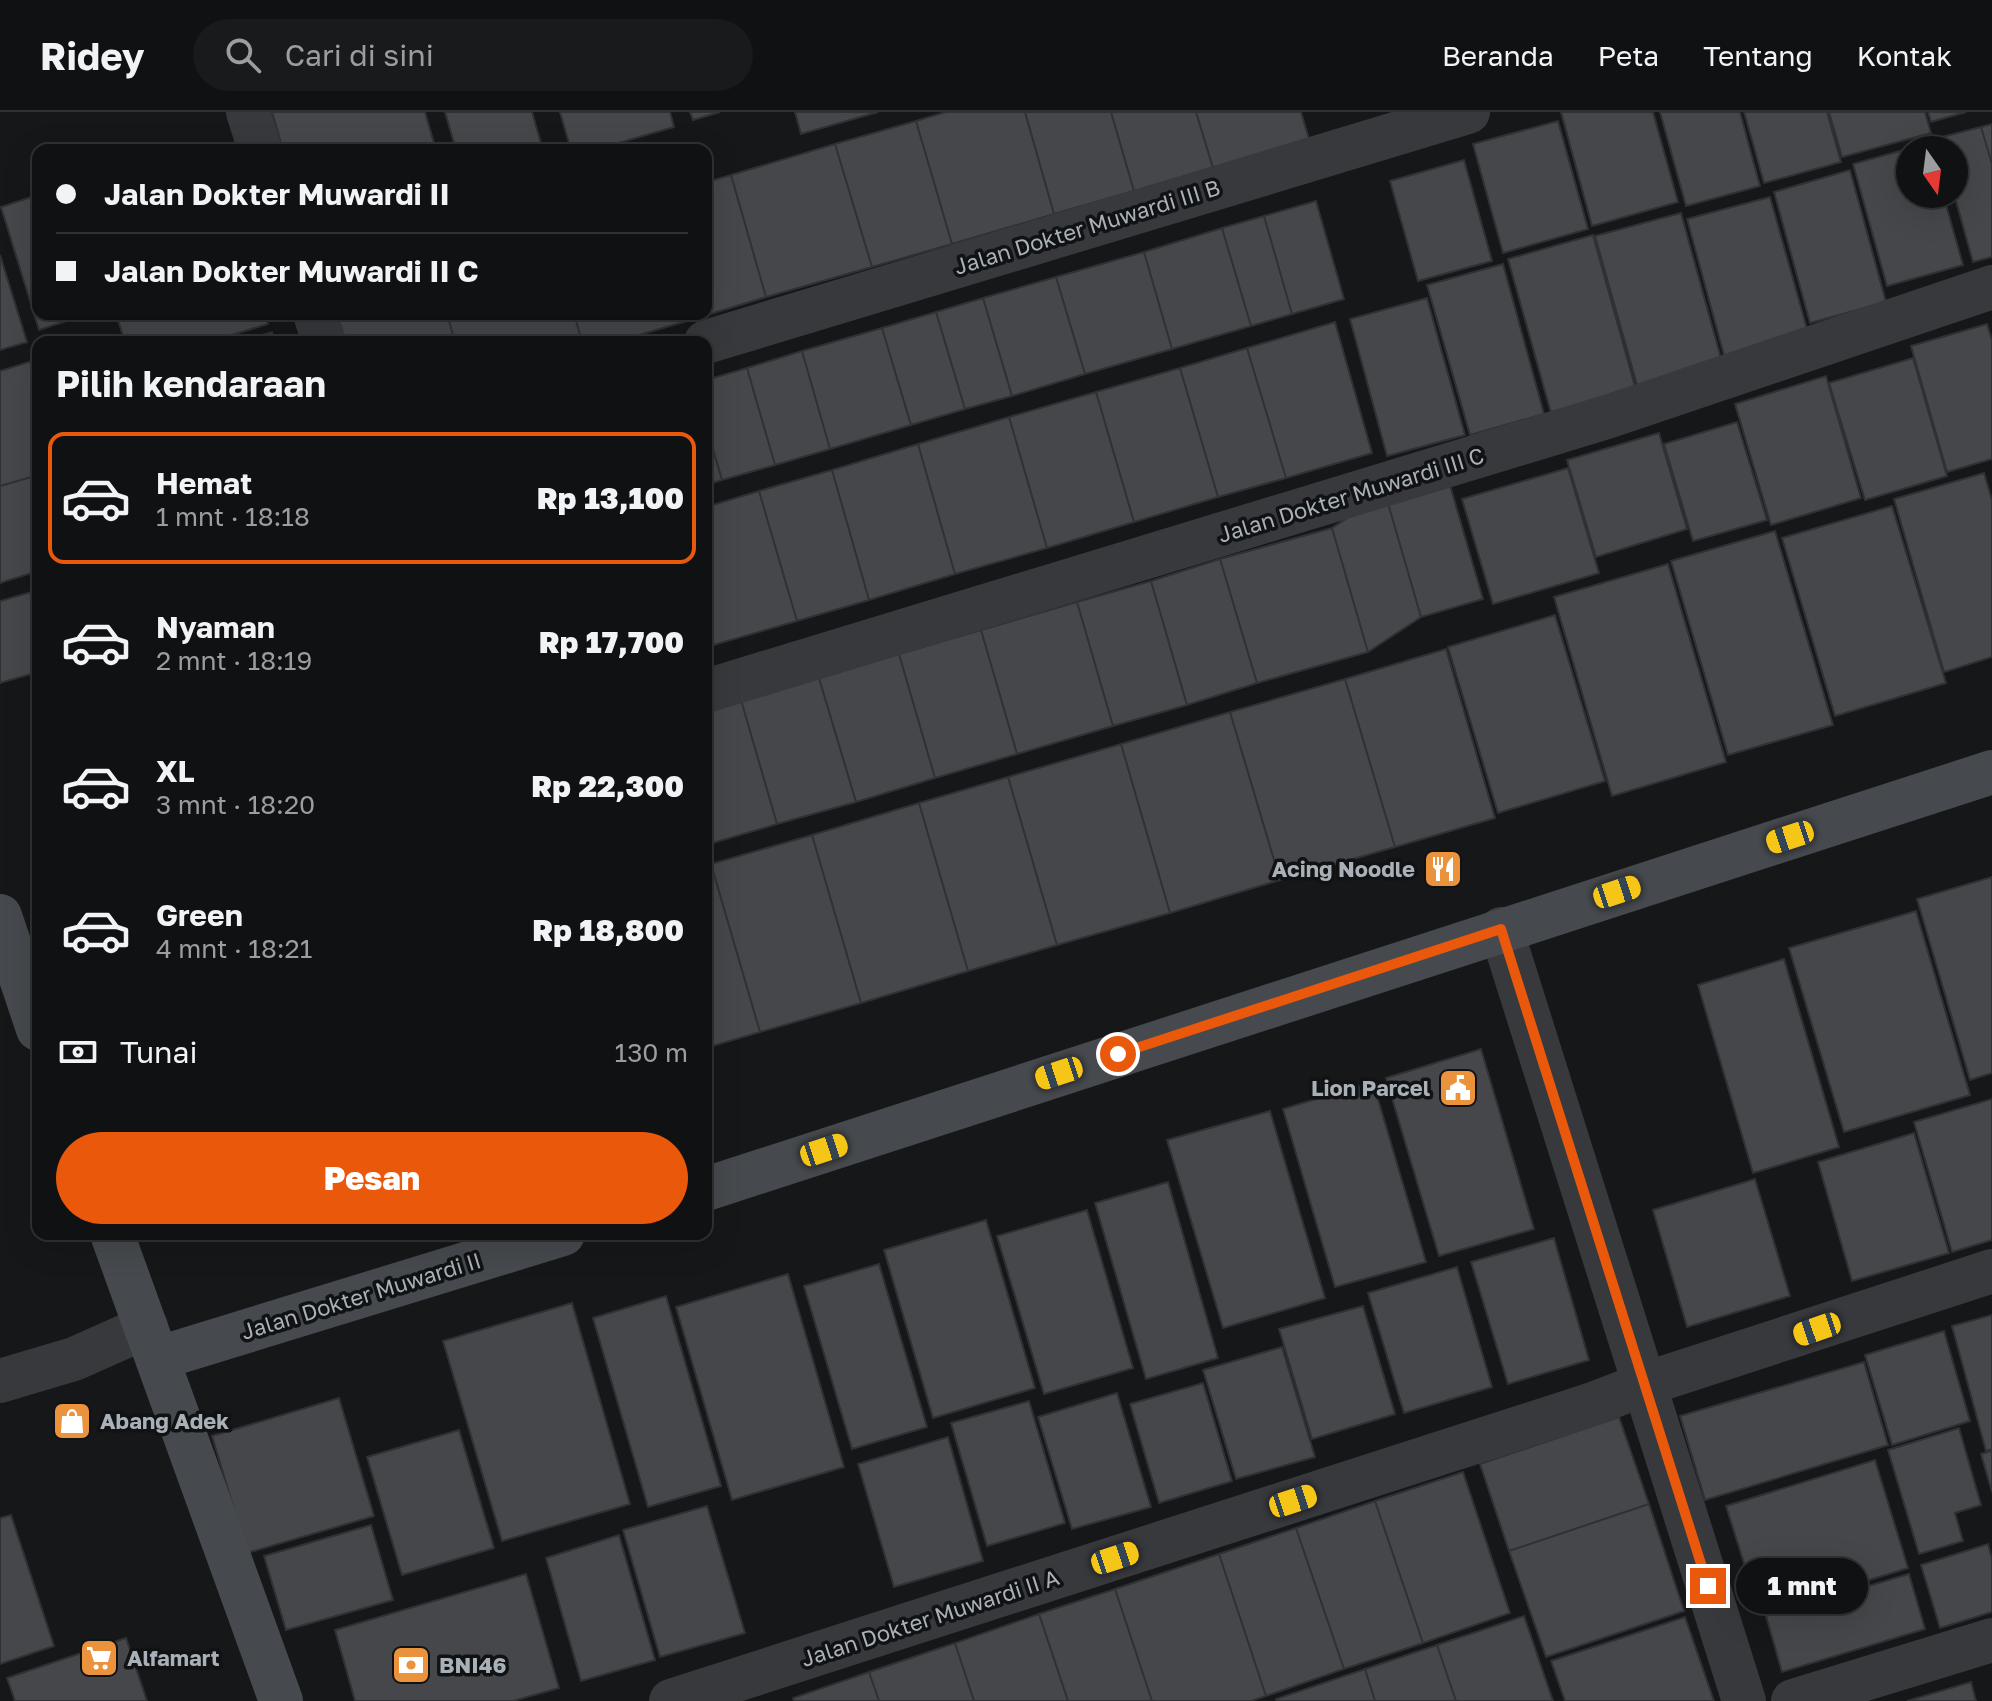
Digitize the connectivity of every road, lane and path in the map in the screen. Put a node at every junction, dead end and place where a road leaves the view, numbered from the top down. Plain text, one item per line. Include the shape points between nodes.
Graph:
1 (248, 112) edge
2 (1468, 112) edge
3 (258, 144) edge
4 (1992, 287) edge
5 (712, 340) edge
6 (712, 689) edge
7 (1992, 772) edge
8 (0, 916) edge
9 (1501, 929) junction
10 (32, 1011) edge
11 (712, 1187) edge
12 (114, 1240) edge
13 (540, 1240) edge
14 (1992, 1271) edge
15 (152, 1342) junction
16 (0, 1381) edge
17 (1645, 1384) junction
18 (1992, 1640) edge
19 (281, 1701) edge
20 (671, 1701) edge
21 (1744, 1701) edge
22 (1793, 1701) edge

1 - 3 street
2 - 5 street, Jalan Dokter Muwardi III B
4 - 6 street, Jalan Dokter Muwardi III C via 1610,416
7 - 9 street
8 - 10 street
9 - 11 street
9 - 17 street
12 - 15 street
13 - 15 street, Jalan Dokter Muwardi II
14 - 17 street, Jalan Dokter Muwardi II A
15 - 16 street
15 - 19 street
17 - 20 street, Jalan Dokter Muwardi II A
17 - 21 street
18 - 22 street

